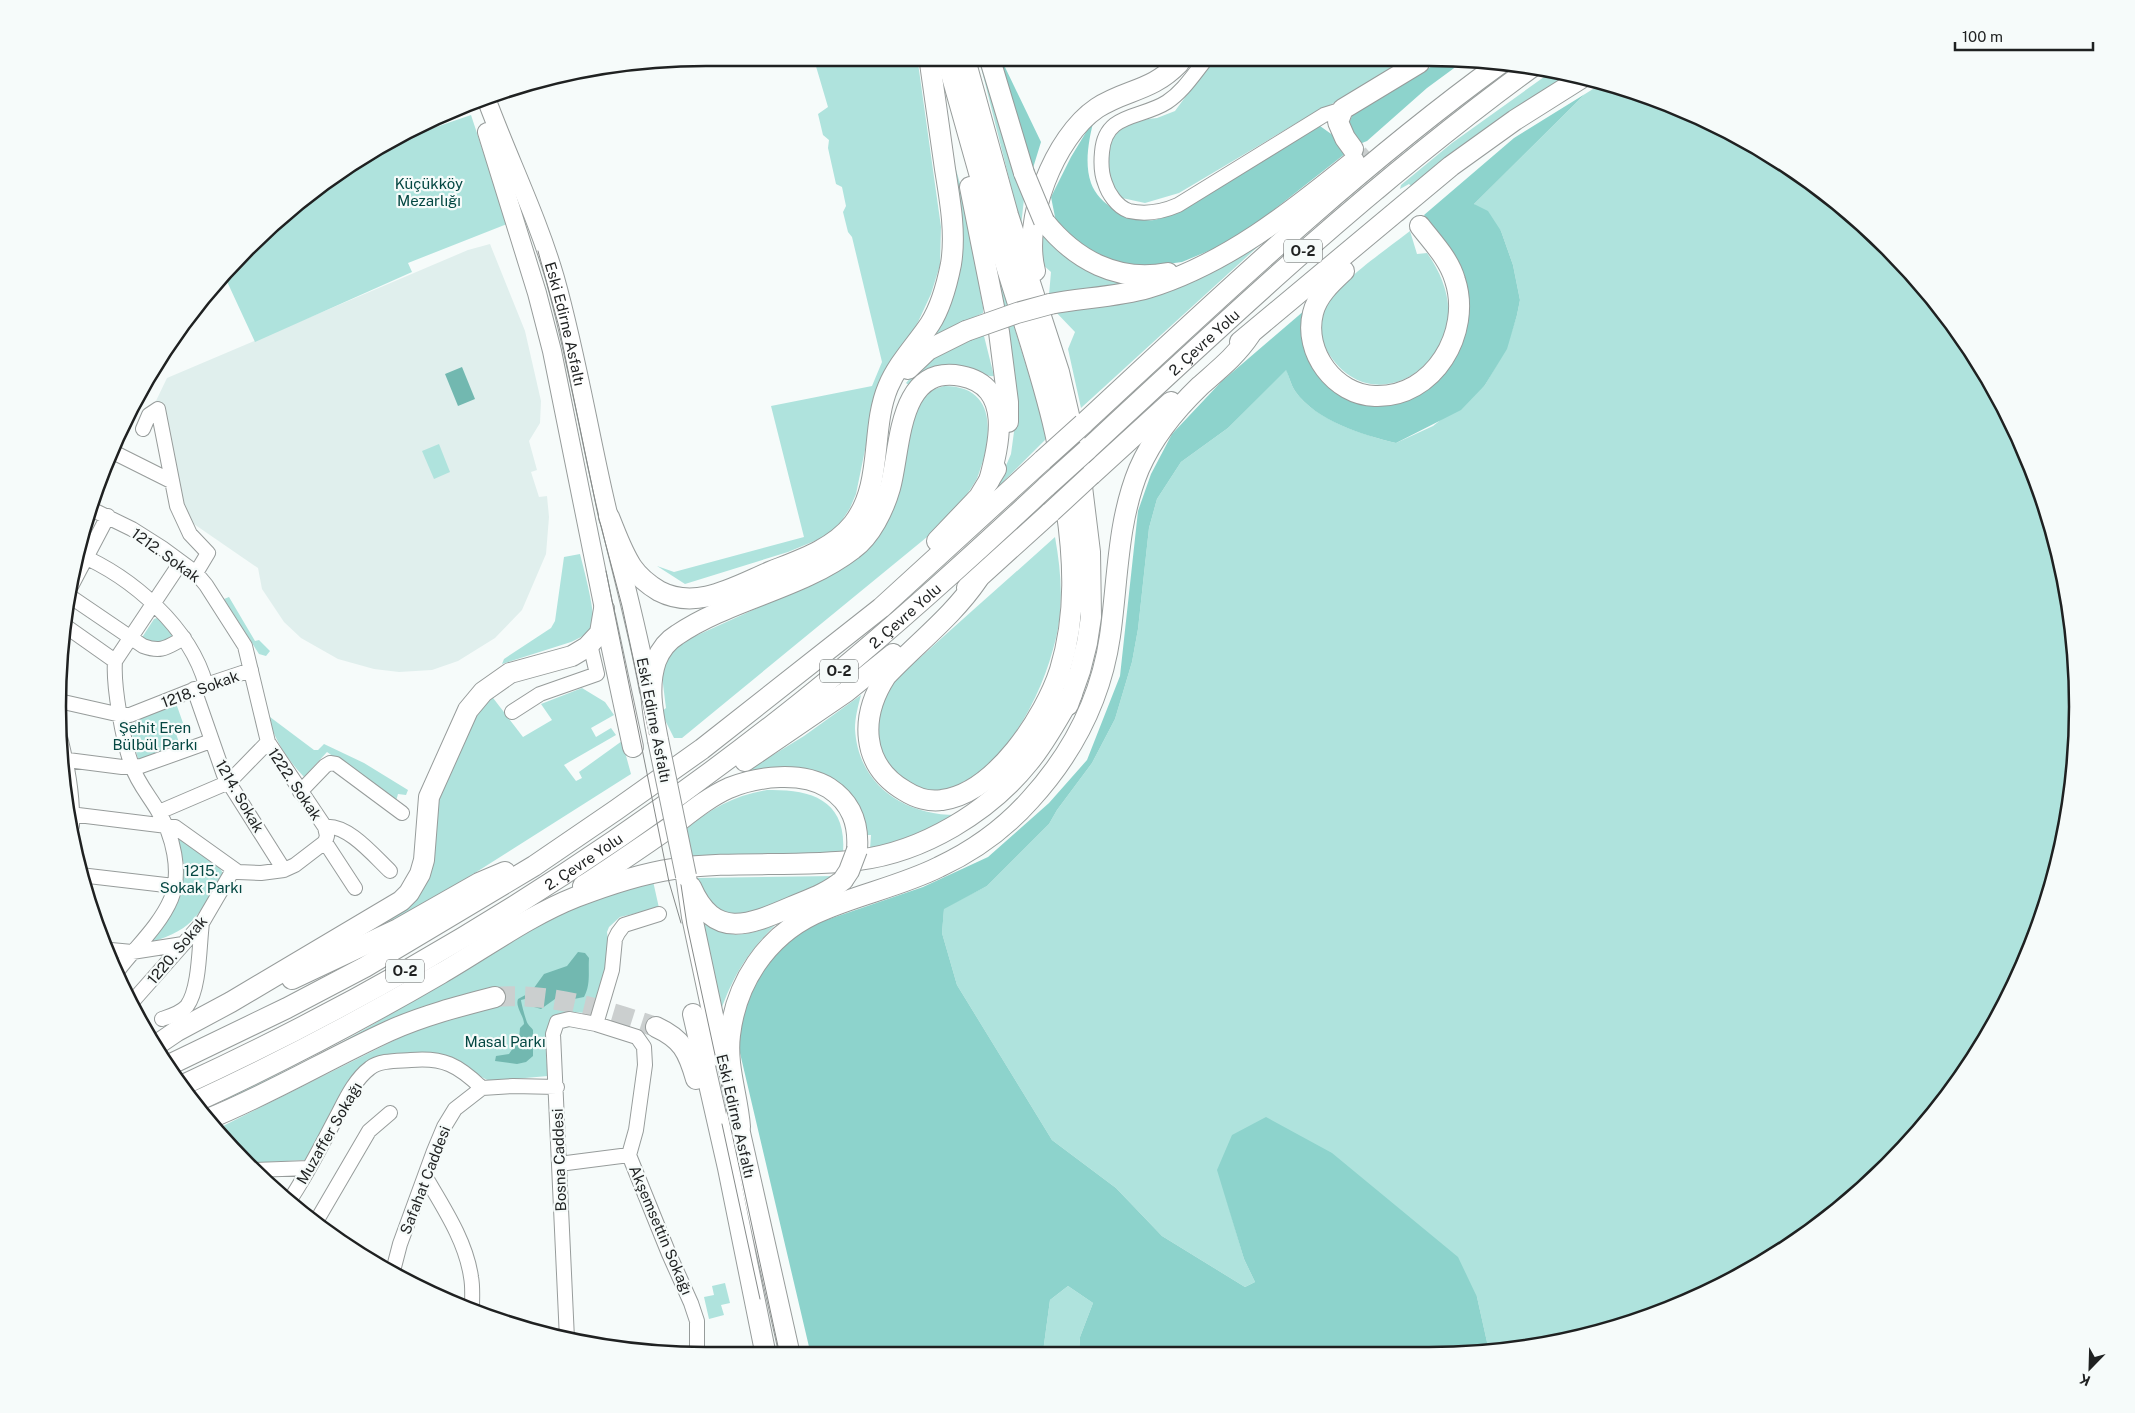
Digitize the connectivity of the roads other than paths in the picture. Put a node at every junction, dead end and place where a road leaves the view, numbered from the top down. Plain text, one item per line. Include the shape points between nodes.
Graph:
1 (930, 66) edge
2 (946, 66) edge
3 (947, 66) edge
4 (967, 66) edge
5 (993, 66) edge
6 (1176, 66) edge
7 (1201, 66) edge
8 (1414, 66) edge
9 (1491, 70) edge
10 (1523, 74) edge
11 (1484, 75) junction
12 (1572, 83) edge
13 (495, 102) edge
14 (489, 105) edge
15 (479, 108) edge
16 (1342, 109) junction
17 (498, 128) junction
18 (1353, 149) tunnel mouth
19 (502, 178) junction
20 (524, 194) junction
21 (1392, 215) junction
22 (1420, 226) tunnel mouth
23 (540, 234) junction
24 (521, 240) junction
25 (1206, 264) junction
26 (1047, 332) junction
27 (1250, 335) junction
28 (881, 419) junction
29 (143, 429) dead end
30 (118, 455) edge
31 (989, 481) junction
32 (171, 482) junction
33 (97, 511) edge
34 (108, 516) junction
35 (609, 517) junction
36 (86, 550) edge
37 (84, 557) edge
38 (181, 562) junction
39 (196, 573) junction
40 (978, 579) junction
41 (76, 600) edge
42 (153, 604) junction
43 (604, 609) junction
44 (866, 618) junction
45 (71, 630) edge
46 (130, 637) junction
47 (184, 638) junction
48 (590, 644) junction
49 (115, 661) junction
50 (251, 670) junction
51 (200, 687) junction
52 (1072, 694) junction
53 (66, 703) edge
54 (651, 705) junction
55 (512, 712) dead end
56 (121, 715) junction
57 (211, 741) junction
58 (268, 742) junction
59 (633, 747) dead end
60 (69, 760) edge
61 (132, 767) junction
62 (229, 782) junction
63 (300, 792) junction
64 (159, 812) junction
65 (402, 813) dead end
66 (77, 818) edge
67 (166, 825) junction
68 (325, 827) junction
69 (617, 839) junction
70 (325, 842) junction
71 (534, 866) junction
72 (233, 870) junction
73 (284, 870) junction
74 (390, 871) dead end
75 (89, 876) edge
76 (686, 876) junction
77 (174, 886) junction
78 (355, 888) dead end
79 (834, 906) junction
80 (552, 907) junction
81 (659, 914) dead end
82 (202, 923) junction
83 (182, 944) junction
84 (114, 950) edge
85 (132, 952) junction
86 (121, 966) edge
87 (136, 997) edge
88 (495, 997) tunnel mouth
89 (693, 1014) dead end
90 (162, 1019) dead end
91 (596, 1024) junction
92 (656, 1027) tunnel mouth
93 (161, 1042) edge
94 (162, 1043) edge
95 (174, 1062) edge
96 (189, 1082) edge
97 (557, 1087) junction
98 (482, 1088) junction
99 (201, 1099) edge
100 (390, 1113) dead end
101 (215, 1116) edge
102 (740, 1127) junction
103 (629, 1155) junction
104 (559, 1164) junction
105 (310, 1168) junction
106 (265, 1170) edge
107 (425, 1176) junction
108 (293, 1195) edge
109 (319, 1216) edge
110 (740, 1232) junction
111 (394, 1266) edge
112 (472, 1302) edge
113 (782, 1317) junction
114 (567, 1331) edge
115 (697, 1347) edge
116 (763, 1347) edge
117 (788, 1347) edge
118 (792, 1347) edge

1 - 28 highway via 949,191 951,264 930,322 897,368 887,388
2 - 31 highway via 952,108 999,332 1008,402 1004,450
3 - 40 highway via 1056,434 1069,524 1073,593 1068,643 1059,673 1028,732 1000,765 972,789 945,800 927,800 913,796 888,780 880,768 868,738 870,710 886,676 950,614
4 - 26 highway via 1008,215
5 - 25 highway, bridge via 1024,174 1044,221 1057,237 1073,251 1119,273 1157,275
6 - 26 highway via 1160,80 1098,107 1087,116 1070,136 1052,168 1038,202 1031,245
7 - 16 street via 1172,98 1123,118 1104,138 1103,178 1108,191 1128,210 1159,213 1178,205 1324,115
8 - 16 highway
9 - 11 highway, 2. Çevre Yolu / O-2
10 - 69 highway, 2. Çevre Yolu / O-2, bridge via 1347,213 952,574 838,672 721,764
11 - 25 highway via 1433,99 1272,225
11 - 44 highway, 2. Çevre Yolu / O-2, bridge via 1322,206 941,555 882,608
12 - 21 highway via 1473,149
13 - 17 main road via 499,113
14 - 17 main road, Eski Edirne Asfaltı
15 - 19 main road, Eski Edirne Asfaltı
16 - 18 highway via 1338,122
17 - 20 main road, Eski Edirne Asfaltı
19 - 20 main road via 508,183 513,198 519,199
19 - 24 main road, Eski Edirne Asfaltı
20 - 23 main road, Eski Edirne Asfaltı
21 - 22 highway via 1368,248 1326,288 1316,303 1312,318 1312,341 1318,357 1334,379 1358,393 1391,395 1411,388 1438,366 1454,339 1460,303 1456,281 1450,266
21 - 27 highway
23 - 24 main road via 531,233
23 - 35 main road, Eski Edirne Asfaltı via 572,348
24 - 43 main road, Eski Edirne Asfaltı via 560,386
25 - 28 highway, bridge via 1145,289 1050,304 966,330 935,346 915,362 897,385
26 - 52 highway via 1078,454 1090,552 1091,617
27 - 40 highway, bridge via 1211,366
27 - 79 highway via 1233,357 1177,409 1157,435 1139,469 1124,516 1106,658 1091,705 1060,763 1020,812 966,853 919,876
28 - 35 highway via 868,495 854,523 827,546 718,594 692,600 666,594 648,584 633,569
29 - 32 street via 149,415 158,409
30 - 32 street
31 - 44 highway via 966,512 879,598
31 - 54 highway via 999,433 998,410 993,398 984,387 963,376 939,376 926,383 914,393 906,410 887,500 857,546 826,567 677,635 667,643 656,660
32 - 39 street via 182,520 208,553
33 - 34 street, 1212. Sokak
34 - 36 street
34 - 38 street, 1212. Sokak
35 - 54 main road, Eski Edirne Asfaltı via 633,611
37 - 42 street, 1214. Sokak
38 - 39 street, 1212. Sokak
38 - 42 street
39 - 50 street, 1212. Sokak via 245,646
40 - 69 highway via 846,692 675,810
41 - 46 street
42 - 46 street
42 - 47 street, 1214. Sokak
43 - 48 highway via 600,633
43 - 59 highway, Eski Edirne Asfaltı
44 - 71 highway, 2. Çevre Yolu / O-2 via 702,749
45 - 49 street
46 - 47 street via 155,650 164,649
46 - 49 street
47 - 51 street, 1214. Sokak via 197,658
48 - 55 street via 597,674 540,694
48 - 93 highway via 572,656 510,673 483,692 468,710 429,797 420,874 401,901
49 - 56 street
50 - 51 street, 1218. Sokak
50 - 58 street, 1222. Sokak
51 - 56 street, 1218. Sokak via 130,715
51 - 57 street, 1214. Sokak
52 - 79 highway via 1044,755 1001,812 952,848
52 - 80 highway via 1038,750 1001,792 962,821 918,843 859,860 662,871 616,883
53 - 56 street
54 - 76 highway, Eski Edirne Asfaltı, bridge
56 - 61 street
57 - 61 street via 148,765
57 - 62 street, 1214. Sokak
58 - 62 street
58 - 63 street, 1222. Sokak
60 - 61 street
61 - 64 street
62 - 64 street
62 - 73 street, 1214. Sokak
63 - 65 street via 325,766 336,764
63 - 68 street, 1222. Sokak
64 - 67 street
66 - 67 street
67 - 72 street via 183,832
67 - 77 street via 176,862
68 - 70 street, 1222. Sokak
68 - 74 street via 339,828 359,841
69 - 96 highway, 2. Çevre Yolu / O-2 via 481,927 384,983
70 - 73 street
70 - 78 street
71 - 94 highway via 506,872 479,883 398,929
71 - 95 highway, 2. Çevre Yolu / O-2 via 365,967
72 - 73 street via 261,873
72 - 82 street, 1220. Sokak
75 - 77 street
76 - 80 highway, bridge via 697,901 706,912 723,923 746,924 770,916 821,894 843,880 857,850 853,812 827,786 809,780 757,780 728,789 710,798
76 - 102 highway, Eski Edirne Asfaltı via 692,918
77 - 85 street via 163,914
79 - 102 highway via 812,915 776,939 753,966 739,996 729,1046
80 - 99 highway via 350,1025
81 - 91 street via 633,920 618,933 612,970
82 - 83 street, 1220. Sokak
82 - 90 street via 189,1002 179,1012
83 - 85 street
83 - 87 street, 1220. Sokak
84 - 85 street
85 - 86 street
88 - 101 highway via 390,1030
89 - 110 highway, Eski Edirne Asfaltı
91 - 97 street, Bosna Caddesi via 569,1019 557,1022 553,1034
91 - 103 street, Akşemsettin Sokağı via 637,1037 644,1047 638,1112
92 - 110 highway via 676,1039 688,1055
97 - 98 street
97 - 104 street, Bosna Caddesi
98 - 105 street, Muzaffer Sokağı via 452,1064 434,1059 371,1066 356,1082
98 - 107 street, Safahat Caddesi via 455,1110 444,1127
100 - 109 street via 370,1131
102 - 113 highway, Eski Edirne Asfaltı
103 - 104 street
103 - 115 street, Akşemsettin Sokağı via 691,1302 697,1321
104 - 114 street, Bosna Caddesi
105 - 106 street
105 - 108 street, Muzaffer Sokağı
107 - 111 street, Safahat Caddesi
107 - 112 street via 465,1252
110 - 116 highway, Eski Edirne Asfaltı
113 - 117 highway, Eski Edirne Asfaltı
113 - 118 highway

